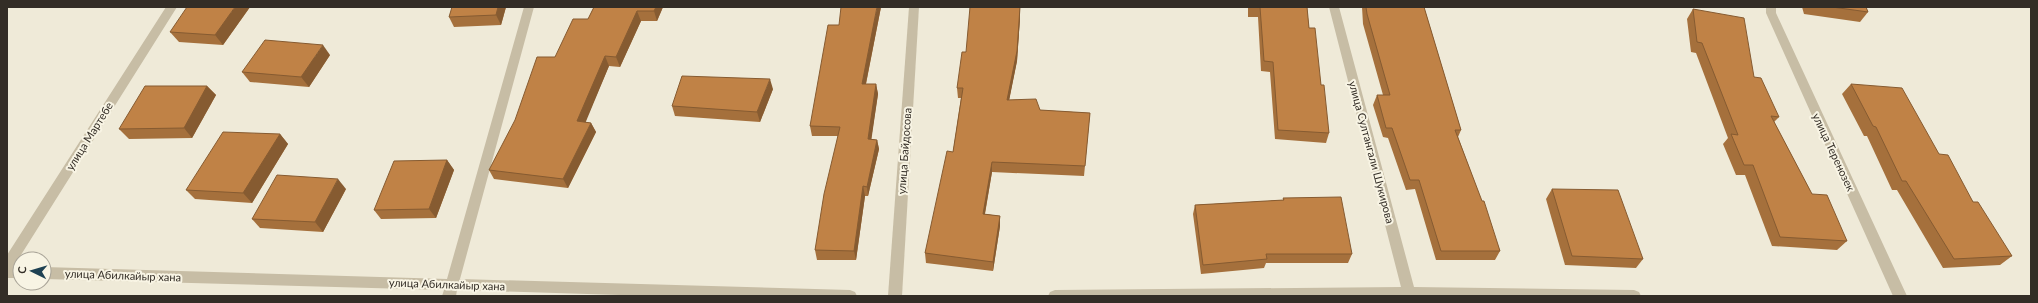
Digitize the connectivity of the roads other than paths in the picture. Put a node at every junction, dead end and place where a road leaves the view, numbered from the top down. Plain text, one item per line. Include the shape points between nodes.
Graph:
1 (172, 7) edge
2 (529, 7) edge
3 (914, 7) edge
4 (1334, 7) edge
5 (1771, 7) edge
6 (7, 266) edge
7 (52, 273) edge
8 (451, 290) edge
9 (1409, 294) edge
10 (850, 296) edge
11 (895, 296) edge
12 (1056, 296) edge
13 (1634, 296) edge
14 (1900, 296) edge

1 - 6 street, улица Мартебе
2 - 8 street
3 - 11 street, улица Байдосова
4 - 9 street, улица Султангали Шукирова
5 - 14 street, улица Теренозек via 1771,13
7 - 8 street, улица Абилкайыр хана
8 - 10 street, улица Абилкайыр хана
9 - 12 street
9 - 13 street

